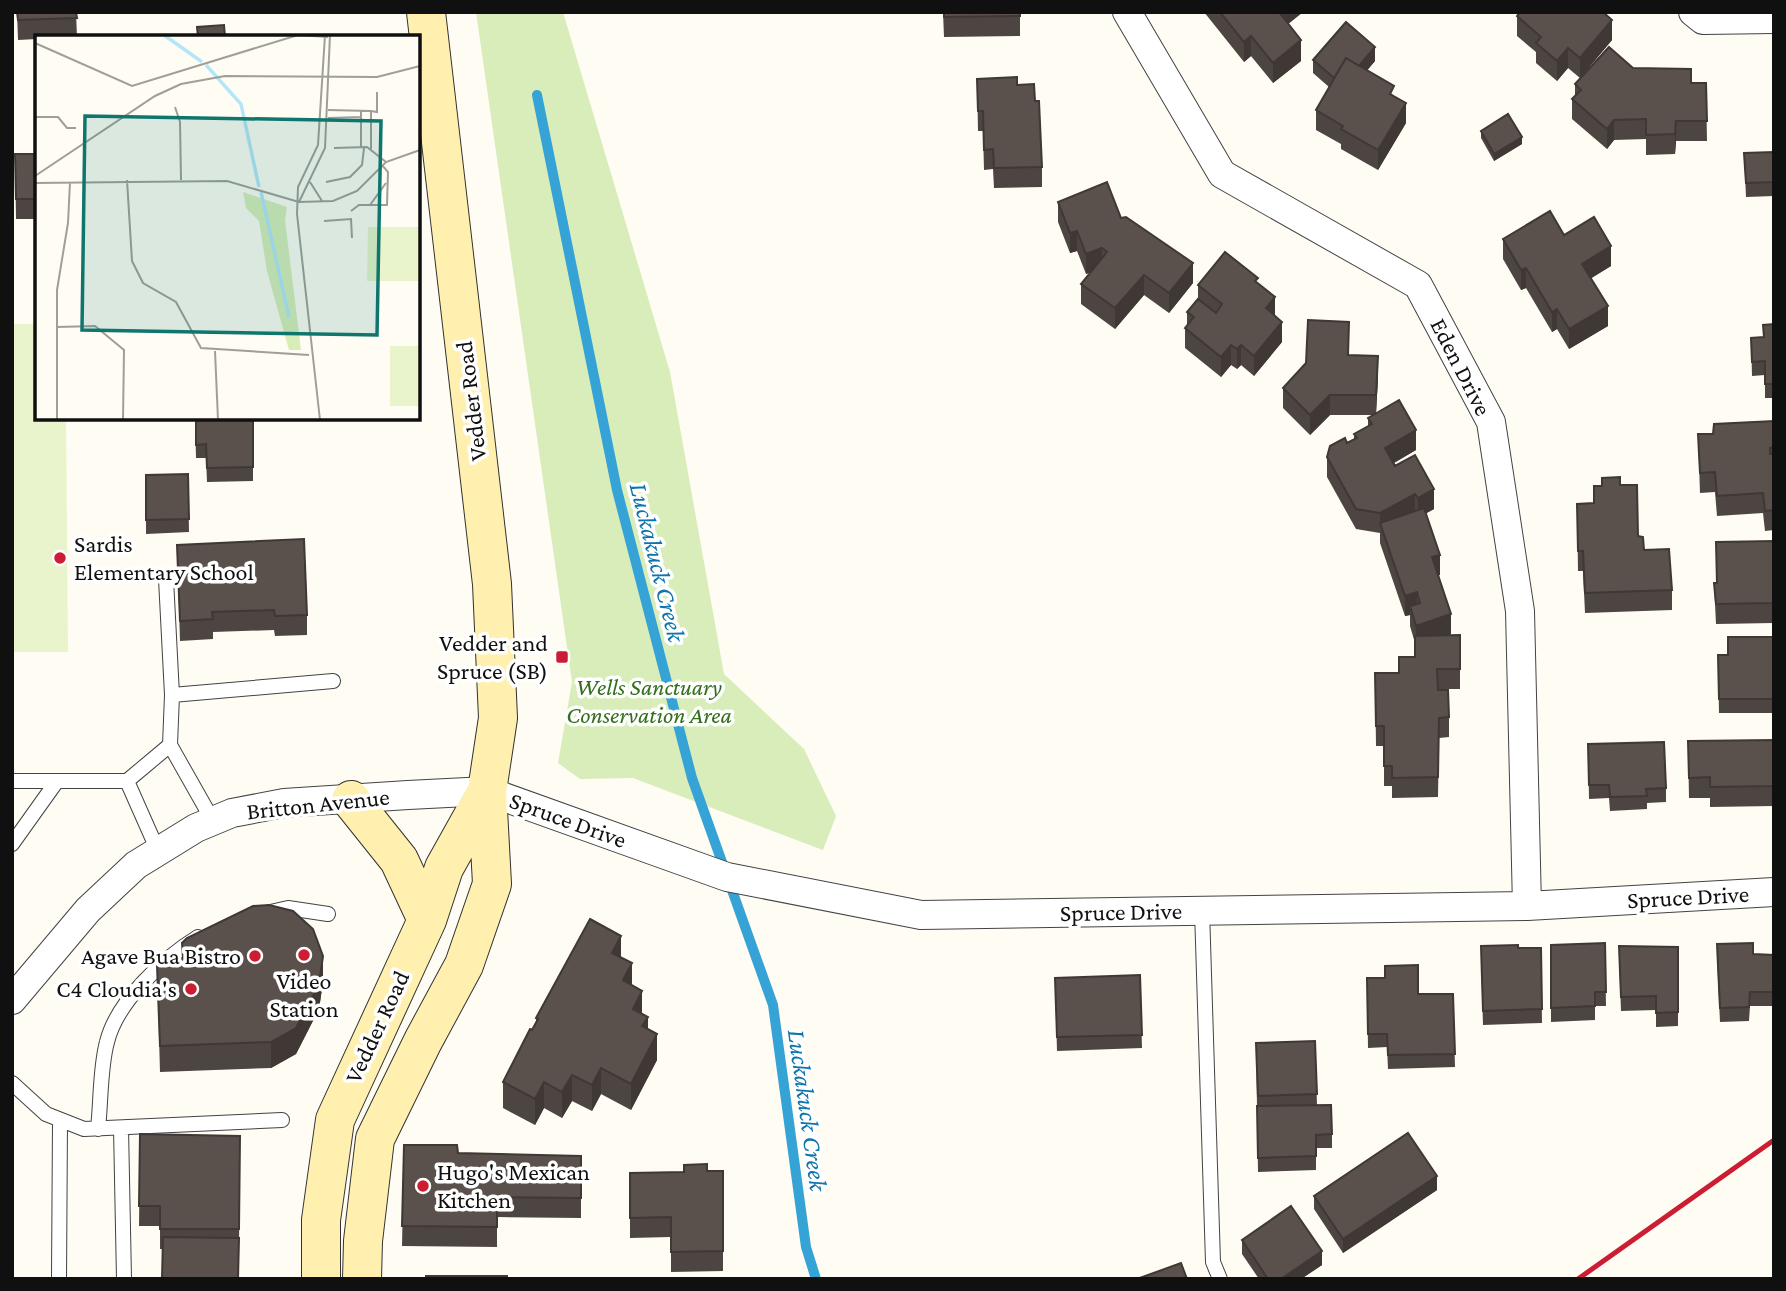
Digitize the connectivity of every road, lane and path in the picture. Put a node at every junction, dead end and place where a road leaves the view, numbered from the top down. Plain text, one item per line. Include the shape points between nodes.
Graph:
1 (426, 12) edge
2 (1127, 12) edge
3 (1693, 12) edge
4 (1774, 19) edge
5 (166, 579) dead end
6 (333, 681) dead end
7 (172, 695) junction
8 (170, 745) junction
9 (12, 781) edge
10 (57, 781) junction
11 (127, 781) junction
12 (487, 791) junction
13 (351, 800) junction
14 (213, 821) junction
15 (12, 844) edge
16 (158, 851) junction
17 (1774, 892) edge
18 (1527, 906) junction
19 (1202, 910) junction
20 (328, 914) dead end
21 (253, 916) edge
22 (427, 920) junction
23 (208, 930) edge
24 (12, 1000) edge
25 (12, 1083) edge
26 (282, 1120) dead end
27 (60, 1121) junction
28 (121, 1128) junction
29 (98, 1129) junction
30 (60, 1279) edge
31 (124, 1279) edge
32 (321, 1279) edge
33 (362, 1279) edge
34 (1220, 1279) edge

1 - 12 main road, Vedder Road via 492,584 498,718
2 - 18 street, Eden Drive via 1222,174 1418,285 1491,422 1520,611
3 - 4 street via 1703,20
5 - 7 lane
6 - 7 lane
7 - 8 lane
8 - 11 lane
8 - 14 lane
9 - 10 lane
10 - 11 lane
10 - 15 lane
11 - 16 lane
12 - 13 street, Britton Avenue
12 - 19 street, Spruce Drive via 727,877 921,915
12 - 22 main road, Vedder Road via 444,868
12 - 33 main road, Vedder Road via 492,884 464,965 376,1139
13 - 14 street, Britton Avenue via 284,803
13 - 22 main road via 399,860
14 - 16 street, Britton Avenue
16 - 24 street, Britton Avenue via 88,910
17 - 18 street, Spruce Drive
18 - 19 street, Spruce Drive
19 - 34 lane via 1213,1262
20 - 21 lane via 288,908
22 - 32 main road, Vedder Road via 335,1120 321,1220
23 - 29 lane via 179,948 132,995 113,1025 106,1043
25 - 27 lane
26 - 28 lane
27 - 29 lane
27 - 30 lane
28 - 29 lane
28 - 31 lane

